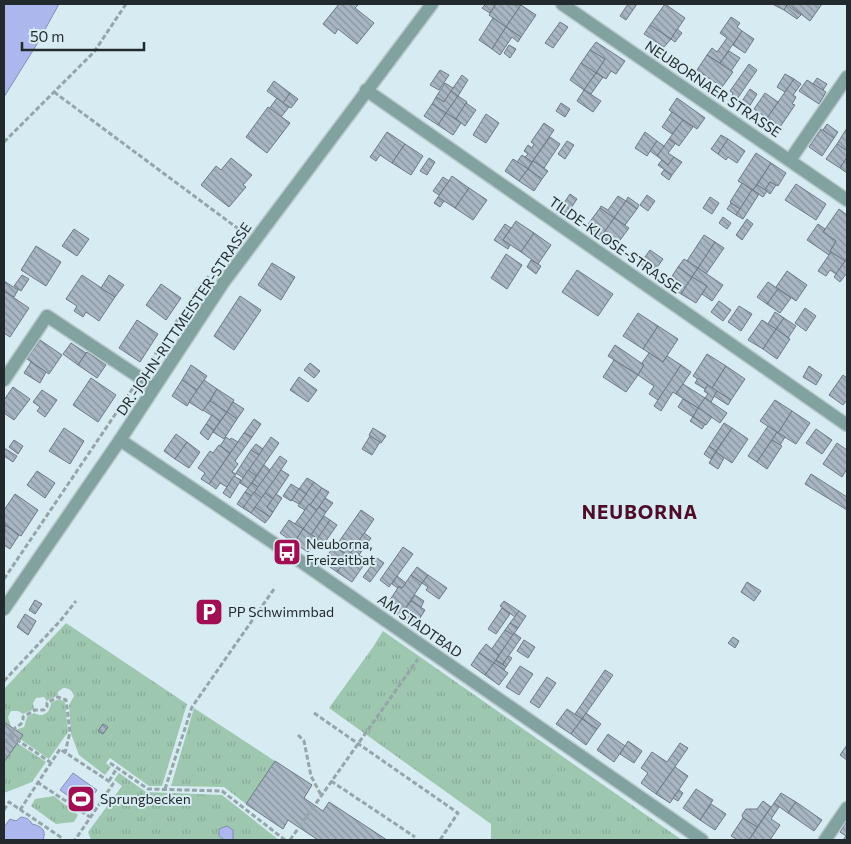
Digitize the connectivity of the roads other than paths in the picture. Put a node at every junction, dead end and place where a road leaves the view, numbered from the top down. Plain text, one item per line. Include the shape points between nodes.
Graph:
1 (432, 4) edge
2 (562, 4) edge
3 (847, 77) edge
4 (366, 90) junction
5 (790, 160) junction
6 (847, 200) edge
7 (4, 380) edge
8 (154, 387) junction
9 (847, 425) edge
10 (120, 440) junction
11 (4, 609) edge
12 (847, 808) edge
13 (702, 840) edge
14 (825, 840) edge

1 - 4 street, DR.-JOHN-RITTMEISTER-STRASSE
2 - 5 street, NEUBORNAER STRASSE
3 - 5 street
4 - 8 street, DR.-JOHN-RITTMEISTER-STRASSE via 223,283
4 - 9 street, TILDE-KLOSE-STRASSE
5 - 6 street, NEUBORNAER STRASSE
7 - 8 street via 47,316
8 - 10 street, DR.-JOHN-RITTMEISTER-STRASSE
10 - 11 street, DR.-JOHN-RITTMEISTER-STRASSE
10 - 13 street, AM STADTBAD
12 - 14 street

